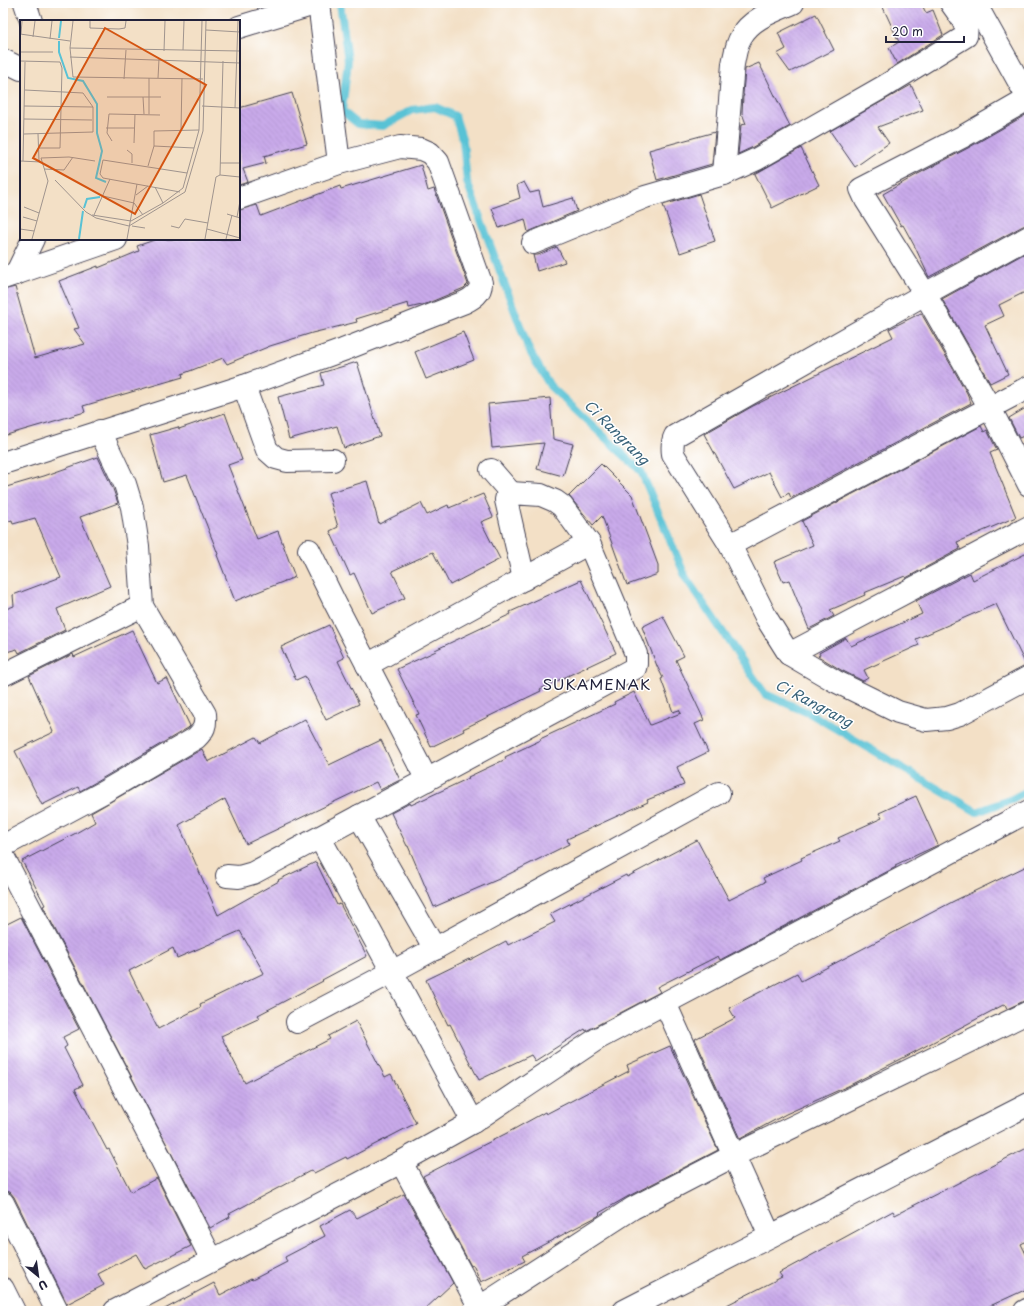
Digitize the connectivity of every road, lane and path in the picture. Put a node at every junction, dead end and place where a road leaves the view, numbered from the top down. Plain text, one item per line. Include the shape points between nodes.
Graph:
1 (25, 3) edge
2 (319, 3) edge
3 (793, 3) edge
4 (951, 3) edge
5 (975, 3) edge
6 (31, 20) edge
7 (240, 27) edge
8 (3, 60) edge
9 (20, 68) edge
10 (1029, 100) edge
11 (339, 163) junction
12 (724, 174) junction
13 (240, 198) edge
14 (1029, 237) edge
15 (32, 240) edge
16 (109, 240) edge
17 (533, 243) dead end
18 (9, 276) edge
19 (925, 294) junction
20 (244, 386) junction
21 (1029, 387) edge
22 (990, 408) junction
23 (100, 431) junction
24 (333, 460) dead end
25 (3, 463) edge
26 (491, 470) dead end
27 (1029, 485) edge
28 (511, 493) junction
29 (1029, 527) edge
30 (589, 543) junction
31 (730, 545) junction
32 (309, 550) dead end
33 (524, 578) junction
34 (142, 606) junction
35 (789, 654) junction
36 (367, 665) junction
37 (3, 676) edge
38 (1029, 677) edge
39 (426, 780) junction
40 (719, 793) dead end
41 (1029, 811) edge
42 (359, 816) junction
43 (320, 838) junction
44 (3, 846) edge
45 (3, 856) edge
46 (227, 876) dead end
47 (435, 949) junction
48 (392, 972) junction
49 (666, 1004) junction
50 (1029, 1012) edge
51 (297, 1022) dead end
52 (1029, 1104) edge
53 (473, 1122) junction
54 (735, 1155) junction
55 (401, 1162) junction
56 (3, 1203) edge
57 (770, 1236) junction
58 (212, 1260) junction
59 (3, 1289) edge
60 (477, 1309) edge
61 (1029, 1309) edge
62 (14, 1311) edge
63 (57, 1311) edge
64 (115, 1311) edge
65 (624, 1311) edge
66 (1024, 1311) edge

1 - 6 street
2 - 7 street
2 - 11 street
3 - 12 street via 762,17 741,37 733,64
4 - 12 street via 965,25 966,36 852,105 757,159
5 - 10 street
8 - 9 street
10 - 19 street via 861,189
11 - 13 street
11 - 20 street via 400,147 421,149 430,153 438,162 481,283 480,290 465,302
12 - 17 street via 645,197
14 - 19 street
15 - 18 street
16 - 18 street
19 - 22 street
19 - 31 street via 675,436 672,445 674,454
20 - 23 street
20 - 24 street via 267,450 276,458 287,461
21 - 22 street
22 - 27 street
22 - 31 street
23 - 25 street
23 - 34 street via 125,484 132,507 138,546
26 - 28 street
28 - 30 street via 541,495 555,501 562,506
28 - 33 street via 506,500
29 - 35 street
30 - 33 street
30 - 39 street via 636,654 635,668
31 - 35 street via 767,619
32 - 36 street
33 - 36 street
34 - 37 street
34 - 44 street via 205,714 205,727 196,738 102,793
35 - 38 street via 835,681 898,712 926,720 960,714
36 - 39 street
39 - 42 street
40 - 47 street
41 - 49 street
42 - 43 street
42 - 47 street
43 - 46 street via 253,873 239,877
43 - 48 street
45 - 58 street
47 - 48 street
48 - 51 street
48 - 53 street
49 - 53 street via 597,1039
49 - 54 street
50 - 54 street
52 - 57 street
53 - 55 street
54 - 57 street
54 - 60 street via 633,1208
55 - 58 street
55 - 60 street
56 - 63 street
57 - 65 street
58 - 64 street
59 - 62 street
61 - 66 street

